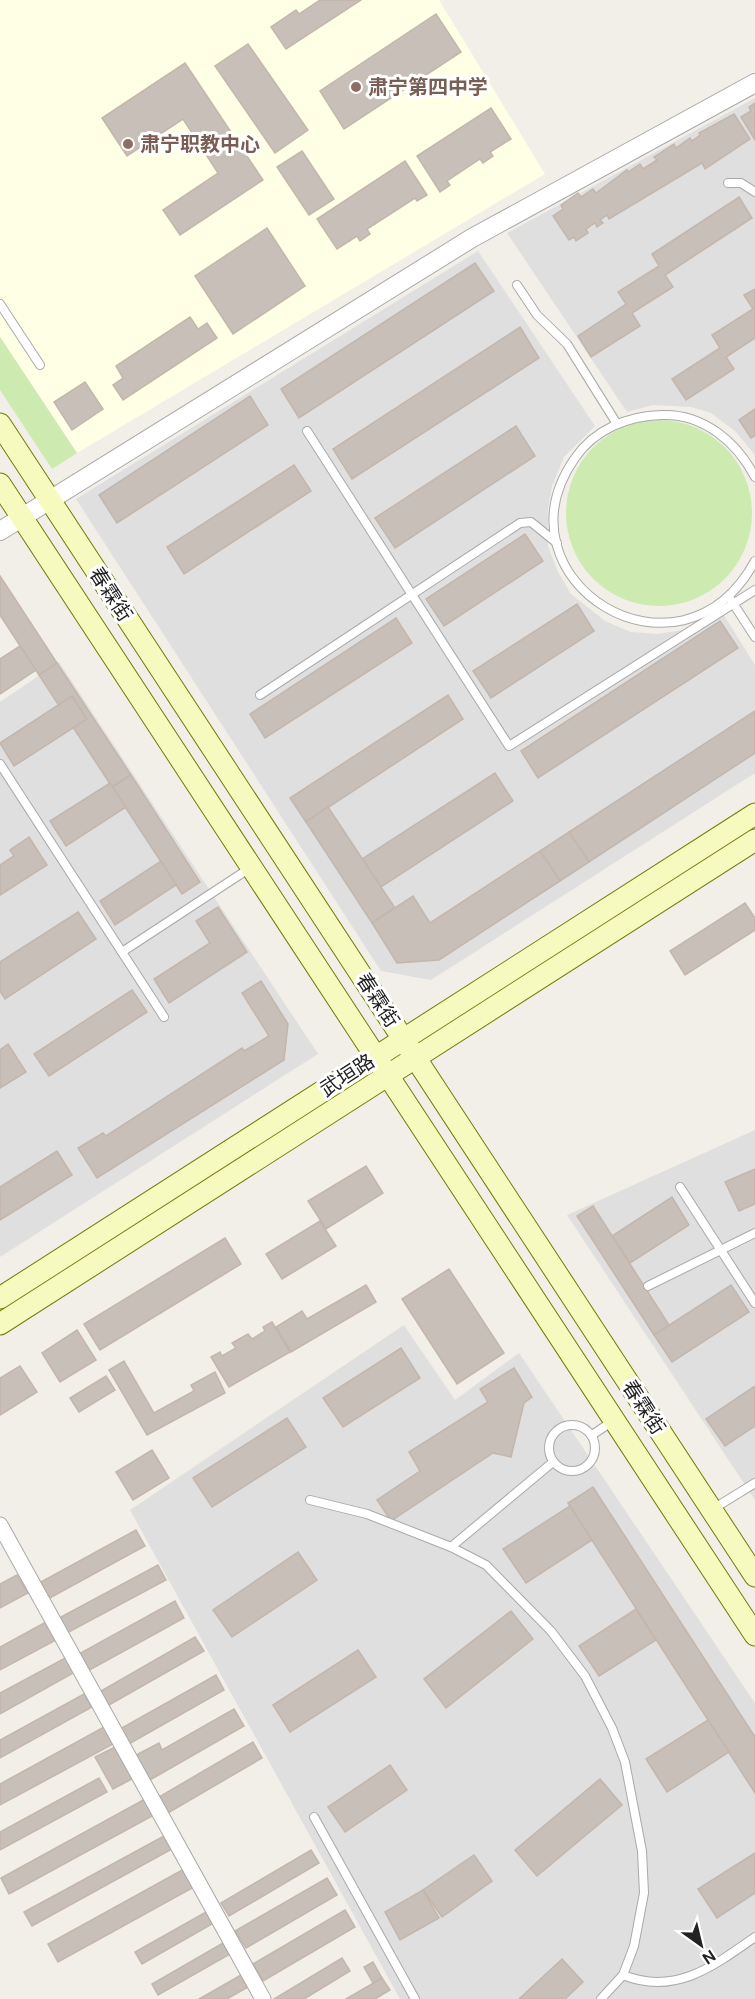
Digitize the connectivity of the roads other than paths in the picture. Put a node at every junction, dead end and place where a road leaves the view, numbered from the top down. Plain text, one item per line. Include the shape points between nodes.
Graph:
1 (755, 83) edge
2 (728, 183) dead end
3 (755, 192) edge
4 (517, 285) dead end
5 (0, 304) edge
6 (40, 365) dead end
7 (0, 424) edge
8 (617, 424) junction
9 (307, 430) dead end
10 (755, 477) edge
11 (0, 484) edge
12 (50, 500) junction
13 (22, 517) junction
14 (0, 531) edge
15 (557, 543) junction
16 (755, 561) edge
17 (755, 590) edge
18 (412, 594) junction
19 (731, 600) junction
20 (755, 637) edge
21 (260, 695) dead end
22 (0, 764) edge
23 (755, 814) edge
24 (755, 840) edge
25 (251, 867) junction
26 (122, 952) junction
27 (164, 1017) dead end
28 (403, 1039) junction
29 (376, 1057) junction
30 (415, 1058) junction
31 (388, 1075) junction
32 (680, 1187) dead end
33 (755, 1233) edge
34 (721, 1250) junction
35 (648, 1286) dead end
36 (0, 1298) edge
37 (755, 1303) edge
38 (0, 1324) edge
39 (614, 1420) junction
40 (592, 1435) junction
41 (553, 1462) junction
42 (755, 1483) edge
43 (310, 1500) dead end
44 (712, 1510) junction
45 (0, 1526) edge
46 (452, 1547) junction
47 (755, 1576) edge
48 (755, 1635) edge
49 (314, 1817) dead end
50 (755, 1936) edge
51 (623, 1976) junction
52 (263, 1999) edge
53 (415, 1999) edge
54 (601, 1999) edge

1 - 12 street via 472,238
2 - 3 lane via 741,183
4 - 8 lane via 537,315 567,344
5 - 6 lane
7 - 12 main road, 春霖街
8 - 10 lane via 666,414 698,422 727,439
8 - 15 lane via 589,442 568,468 556,500
9 - 18 lane
11 - 13 main road, 春霖街
12 - 13 street
12 - 28 main road, 春霖街
13 - 14 street
13 - 25 main road, 春霖街
15 - 18 lane via 531,522 520,523
15 - 19 lane via 579,587 602,607 629,620 679,622
16 - 19 lane
17 - 19 lane
18 - 19 lane via 509,746
18 - 21 lane
19 - 20 lane
22 - 26 lane
23 - 28 main road, 武垣路
24 - 30 main road, 武垣路
25 - 26 lane
25 - 29 main road, 春霖街
26 - 27 lane
28 - 29 main road, 武垣路
28 - 30 main road, 春霖街
29 - 31 main road, 春霖街
29 - 36 main road, 武垣路
30 - 31 main road, 武垣路
30 - 44 main road, 春霖街
31 - 38 main road, 武垣路
31 - 39 main road, 春霖街
32 - 34 lane
33 - 34 lane
34 - 35 lane
34 - 37 lane
39 - 40 lane
39 - 48 main road, 春霖街
40 - 41 lane via 595,1450 584,1467 569,1471
40 - 41 lane via 572,1424 557,1430 549,1443
41 - 46 lane
42 - 44 lane
43 - 46 lane via 367,1514
44 - 47 main road, 春霖街
45 - 52 street
46 - 51 lane via 486,1565 551,1631 585,1676 612,1728 625,1762 642,1851 645,1893
49 - 53 lane
50 - 51 lane via 726,1957 675,1982 656,1984
51 - 54 lane

